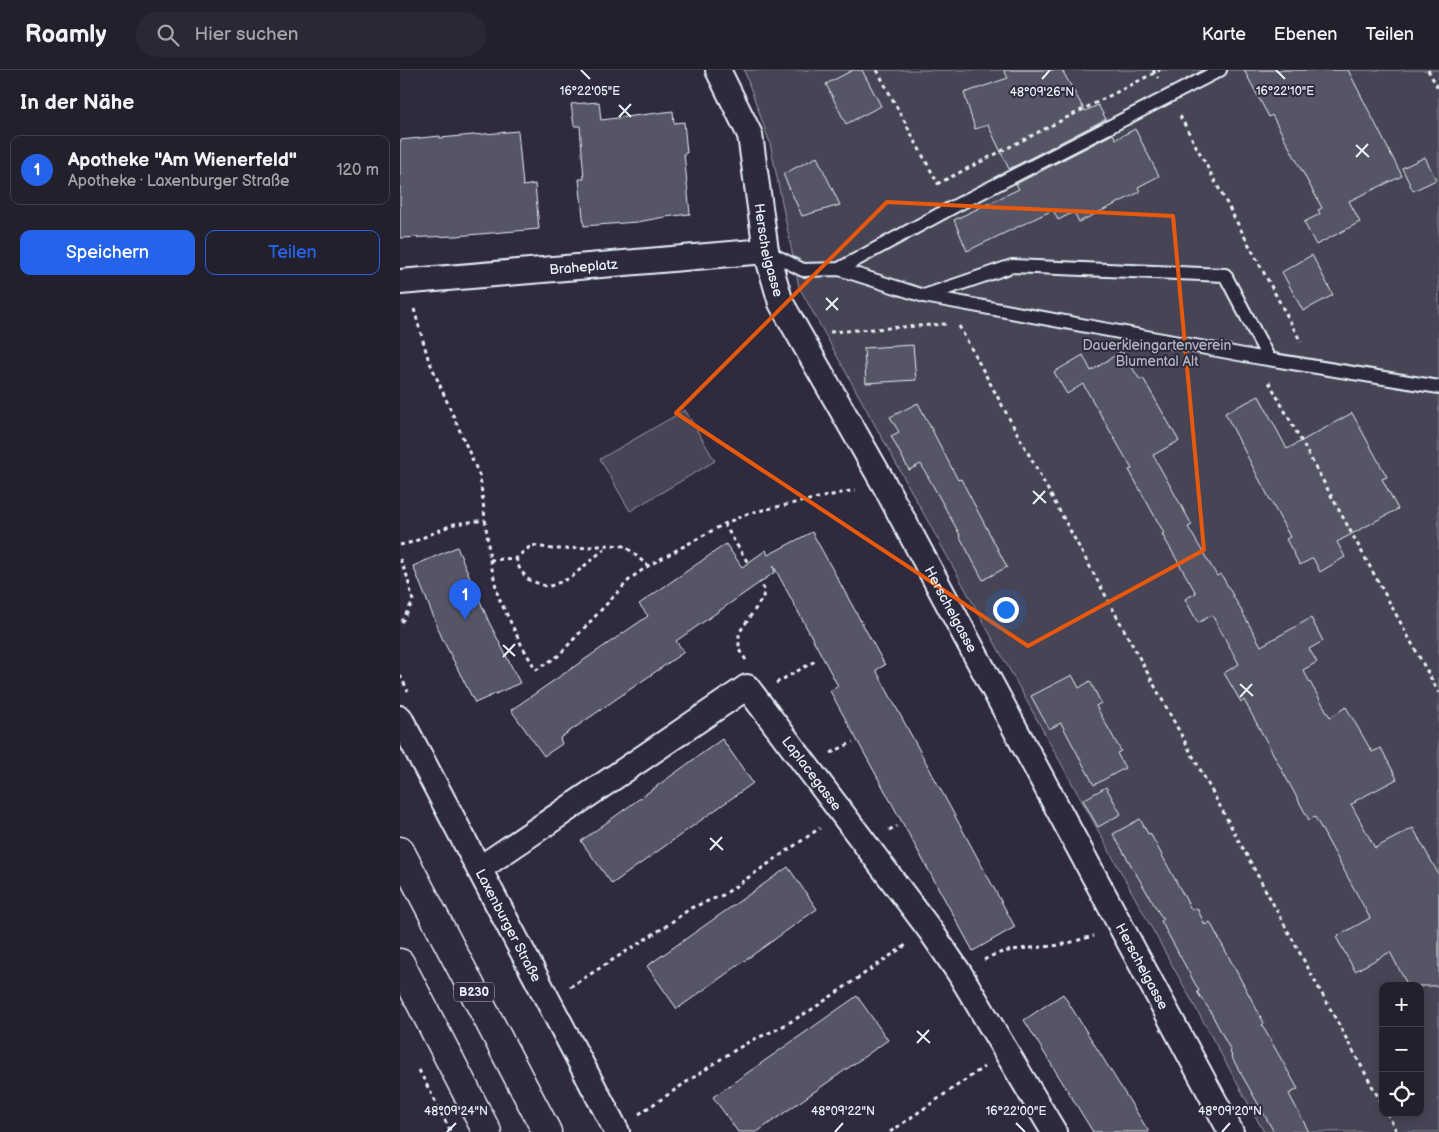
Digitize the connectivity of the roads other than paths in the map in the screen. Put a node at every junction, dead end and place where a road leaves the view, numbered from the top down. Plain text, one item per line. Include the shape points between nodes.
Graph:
1 (718, 70) edge
2 (1220, 70) edge
3 (766, 251) junction
4 (839, 269) junction
5 (406, 281) edge
6 (924, 296) junction
7 (1269, 359) junction
8 (1439, 387) edge
9 (400, 718) edge
10 (400, 851) edge
11 (479, 868) junction
12 (400, 963) edge
13 (617, 1131) edge
14 (487, 1132) edge
15 (548, 1132) edge
16 (1054, 1132) edge
17 (1231, 1132) edge

1 - 3 street, Herschelgasse via 750,136
2 - 4 lane via 952,207
3 - 4 lane via 803,270
3 - 5 street, Braheplatz
3 - 17 street, Herschelgasse via 781,303 884,484
4 - 6 lane
6 - 7 lane
6 - 7 lane via 1012,266 1225,275
7 - 8 lane
9 - 11 street, Laxenburger Straße
10 - 15 main road, B230
11 - 13 street, Laxenburger Straße
11 - 16 street, Laplacegasse via 751,691 930,930 960,974
12 - 14 main road

